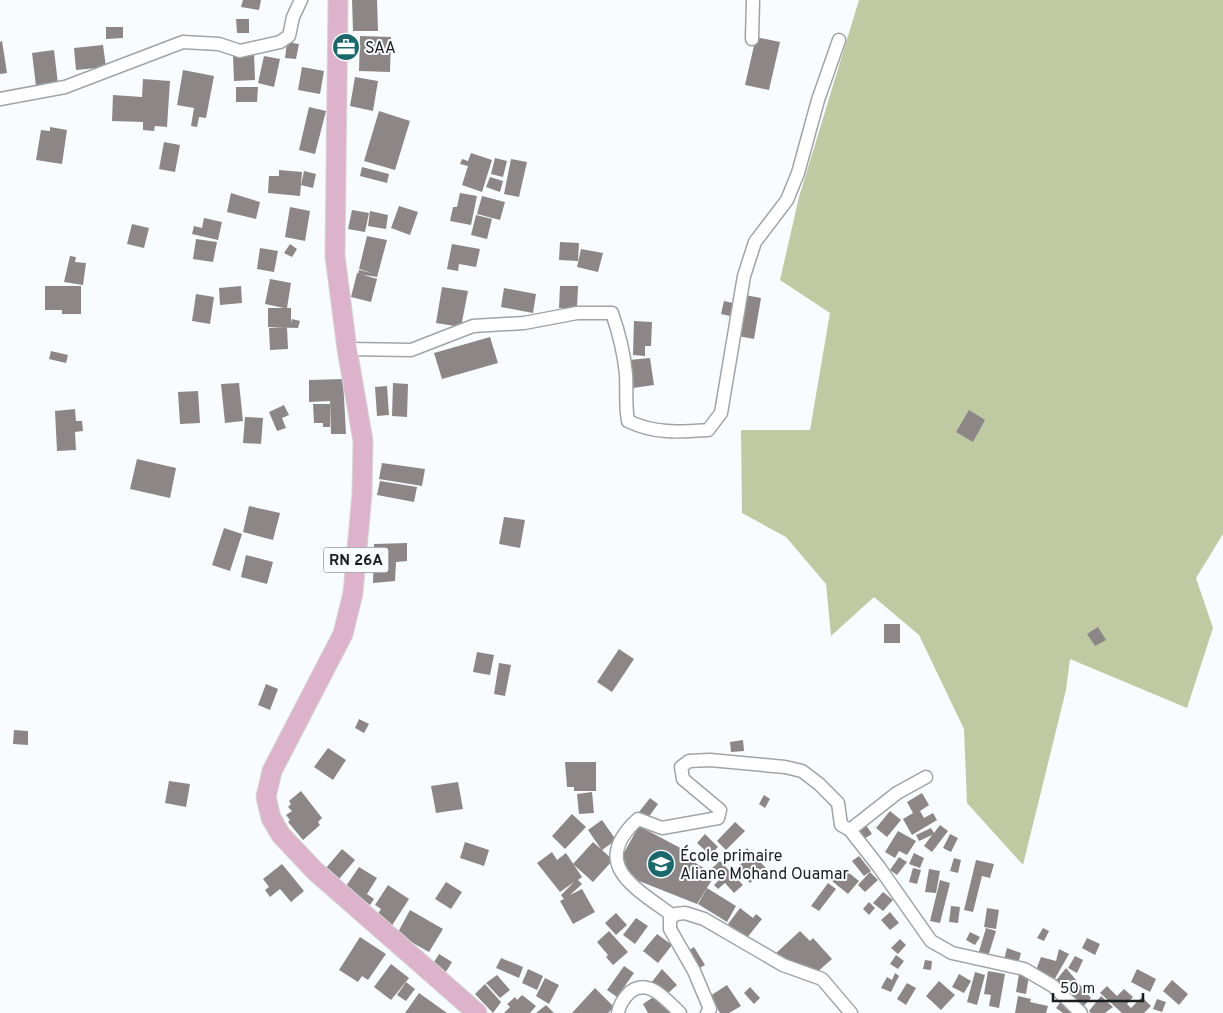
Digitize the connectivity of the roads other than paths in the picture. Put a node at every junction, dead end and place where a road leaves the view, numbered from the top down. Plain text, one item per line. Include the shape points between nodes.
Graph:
1 (301, 0) edge
2 (338, 0) edge
3 (753, 0) edge
4 (752, 39) dead end
5 (839, 40) dead end
6 (0, 99) edge
7 (347, 349) junction
8 (926, 777) dead end
9 (850, 830) junction
10 (673, 916) junction
11 (477, 1013) edge
12 (618, 1013) edge
13 (680, 1013) edge
14 (707, 1013) edge
15 (850, 1013) edge
16 (1081, 1013) edge

1 - 6 street via 293,17 290,36 280,42 240,51 219,44 183,42 65,87
2 - 7 main road, RN 26A via 335,256
3 - 4 street
5 - 7 street via 787,200 755,242 749,259 731,344 721,413 708,430 676,432 646,429 628,421 626,375 612,313 577,313 524,323 473,326 411,350
7 - 11 main road, RN 26A via 363,441 353,593 343,634 272,771 266,797 271,818 281,835 315,872
8 - 9 street via 897,793
9 - 10 street via 841,825 838,803 802,771 785,766 689,761 681,767 683,779 720,810 718,818 662,828 638,819 615,852 618,866 630,883
9 - 16 street via 931,941 952,953 1024,969 1053,986
10 - 14 street via 670,929 703,990 710,1009
10 - 15 street via 685,913 704,919 783,965 822,979
12 - 13 street via 625,997 636,988 647,986

